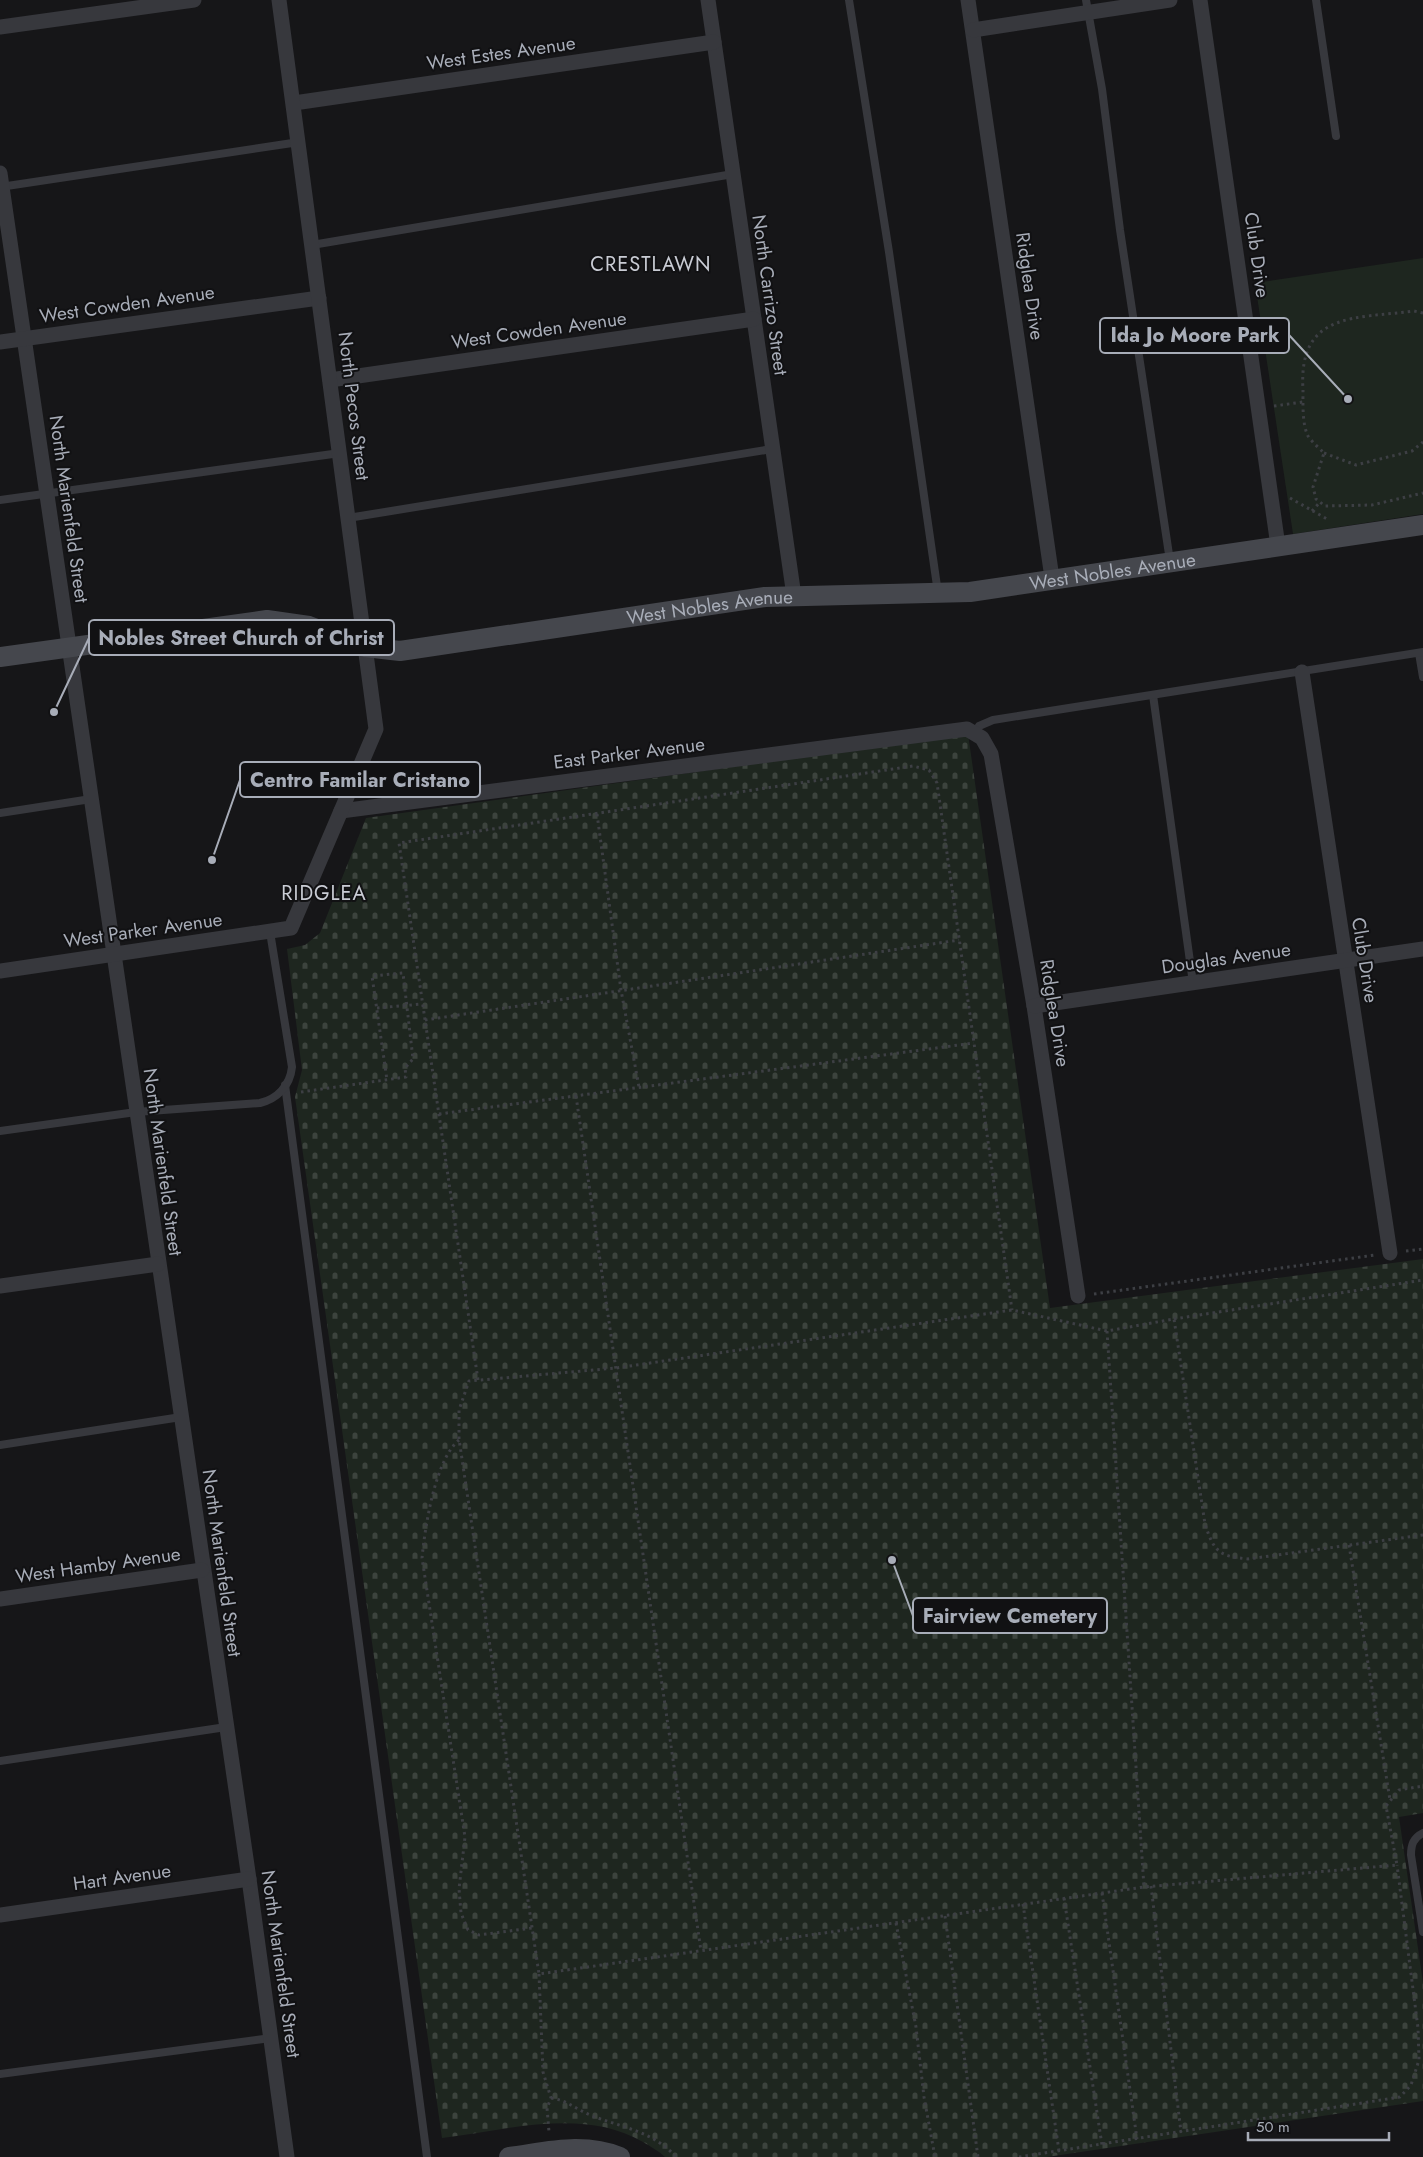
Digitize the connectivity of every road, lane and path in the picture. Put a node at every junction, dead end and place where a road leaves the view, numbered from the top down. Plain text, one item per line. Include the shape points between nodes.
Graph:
1 (194, 0) edge
2 (279, 0) edge
3 (708, 0) edge
4 (849, 0) edge
5 (968, 0) edge
6 (1170, 0) edge
7 (1200, 0) edge
8 (1316, 0) edge
9 (1087, 6) edge
10 (0, 27) edge
11 (973, 30) junction
12 (714, 42) junction
13 (294, 103) junction
14 (1336, 136) dead end
15 (299, 142) junction
16 (733, 174) junction
17 (1, 182) edge
18 (312, 245) junction
19 (319, 298) junction
20 (1423, 313) edge
21 (754, 319) junction
22 (24, 339) junction
23 (0, 342) edge
24 (330, 380) junction
25 (1273, 399) dead end
26 (1303, 402) junction
27 (1274, 406) junction
28 (1258, 409) junction
29 (1276, 414) dead end
30 (1423, 442) edge
31 (772, 449) junction
32 (340, 453) junction
33 (1324, 453) junction
34 (1288, 492) dead end
35 (46, 493) junction
36 (1423, 493) edge
37 (0, 500) edge
38 (1320, 502) junction
39 (1312, 511) junction
40 (348, 518) junction
41 (1330, 521) dead end
42 (1423, 526) edge
43 (1278, 546) junction
44 (1170, 561) junction
45 (1052, 578) junction
46 (938, 593) junction
47 (794, 596) junction
48 (69, 647) junction
49 (365, 647) junction
50 (1421, 653) edge
51 (0, 657) edge
52 (1302, 672) junction
53 (1423, 676) edge
54 (1153, 695) junction
55 (978, 736) junction
56 (91, 799) junction
57 (341, 811) junction
58 (0, 813) edge
59 (597, 814) junction
60 (270, 932) junction
61 (959, 940) junction
62 (1423, 949) edge
63 (113, 954) junction
64 (1344, 961) junction
65 (0, 971) edge
66 (1193, 983) junction
67 (621, 990) junction
68 (422, 1004) junction
69 (406, 1005) junction
70 (1034, 1006) junction
71 (377, 1008) junction
72 (425, 1020) junction
73 (974, 1043) junction
74 (387, 1080) junction
75 (285, 1085) junction
76 (639, 1087) junction
77 (301, 1092) dead end
78 (576, 1096) junction
79 (136, 1112) junction
80 (439, 1114) junction
81 (0, 1131) edge
82 (1423, 1249) edge
83 (1390, 1253) junction
84 (158, 1264) junction
85 (1423, 1280) edge
86 (0, 1286) edge
87 (1078, 1296) joint
88 (1012, 1310) junction
89 (1174, 1319) junction
90 (1107, 1331) junction
91 (616, 1368) junction
92 (478, 1380) junction
93 (181, 1417) junction
94 (459, 1439) junction
95 (0, 1444) edge
96 (1423, 1535) edge
97 (1349, 1545) junction
98 (202, 1570) junction
99 (0, 1600) edge
100 (226, 1727) junction
101 (0, 1761) edge
102 (1423, 1786) edge
103 (1390, 1801) junction
104 (1423, 1833) edge
105 (1396, 1865) junction
106 (249, 1879) junction
107 (1151, 1886) junction
108 (1144, 1887) junction
109 (1102, 1893) junction
110 (1064, 1898) junction
111 (1023, 1904) junction
112 (0, 1915) edge
113 (945, 1916) junction
114 (896, 1923) junction
115 (532, 1928) junction
116 (1423, 1932) edge
117 (701, 1951) junction
118 (539, 1974) junction
119 (271, 2038) junction
120 (0, 2074) edge
121 (551, 2098) junction
122 (1181, 2132) junction
123 (1137, 2139) junction
124 (1102, 2145) junction
125 (1059, 2151) junction
126 (563, 2152) edge
127 (287, 2157) edge
128 (428, 2157) edge
129 (509, 2157) edge
130 (620, 2157) edge
131 (676, 2157) edge
132 (935, 2157) edge
133 (978, 2157) edge
134 (1019, 2157) edge

1 - 10 street
2 - 13 street, North Pecos Street
3 - 12 street, North Carrizo Street
4 - 46 lane
5 - 11 street, Ridglea Drive
6 - 9 street
7 - 28 street, Club Drive
8 - 14 lane
9 - 11 street
9 - 44 lane via 1102,89
11 - 45 street, Ridglea Drive
12 - 13 street, West Estes Avenue
12 - 16 street, North Carrizo Street
13 - 15 street, North Pecos Street
15 - 17 lane
15 - 18 street, North Pecos Street
16 - 18 lane
16 - 21 street, North Carrizo Street
17 - 22 street, North Marienfeld Street
18 - 19 street, North Pecos Street
19 - 22 street, West Cowden Avenue
19 - 24 street, North Pecos Street
20 - 26 path via 1414,311 1342,320 1319,332 1307,348 1302,372
21 - 24 street, West Cowden Avenue
21 - 31 street, North Carrizo Street
22 - 23 street, West Cowden Avenue
22 - 35 street, North Marienfeld Street
24 - 32 street, North Pecos Street
25 - 27 path
26 - 27 path
26 - 33 path via 1308,435
27 - 28 path
27 - 29 path
28 - 43 street, Club Drive
30 - 33 path via 1412,451 1356,465
31 - 40 lane
31 - 47 street, North Carrizo Street
32 - 35 lane
32 - 40 street, North Pecos Street
33 - 38 path via 1313,488
34 - 39 path via 1290,500
35 - 37 lane
35 - 48 street, North Marienfeld Street
36 - 38 path via 1372,505 1325,506
38 - 39 path
39 - 41 path
40 - 49 street, North Pecos Street
42 - 43 street, West Nobles Avenue
43 - 44 street, West Nobles Avenue
44 - 45 street, West Nobles Avenue
45 - 46 street, West Nobles Avenue via 970,592
46 - 47 street, West Nobles Avenue
47 - 49 street, West Nobles Avenue via 765,597 400,651
48 - 49 street, West Nobles Avenue via 267,620 309,626
48 - 51 street, West Nobles Avenue
48 - 56 street, North Marienfeld Street
49 - 57 street, North Pecos Street via 376,729
50 - 52 lane
50 - 53 lane
52 - 54 lane
52 - 64 street, Club Drive
54 - 55 lane via 993,720 979,726
54 - 66 lane
55 - 57 street, East Parker Avenue via 967,729
55 - 70 street, Ridglea Drive via 991,754
56 - 58 lane
56 - 63 street, North Marienfeld Street
57 - 60 street, West Parker Avenue via 292,928
59 - 61 path via 913,766 929,770 937,783
59 - 67 path
59 - 68 path via 398,843
60 - 63 street, West Parker Avenue
60 - 75 lane via 290,1053 291,1075
61 - 67 path
61 - 73 path
62 - 64 street, Douglas Avenue
63 - 65 street, West Parker Avenue
63 - 79 street, North Marienfeld Street
64 - 66 street, Douglas Avenue
64 - 83 street, Club Drive
66 - 70 street, Douglas Avenue
67 - 72 path
67 - 76 path
68 - 69 path
68 - 72 path
69 - 71 path
69 - 71 path via 403,973 372,976
69 - 74 path via 413,1059 405,1068 406,1077
70 - 87 street, Ridglea Drive
71 - 74 path
72 - 80 path
73 - 76 path
73 - 88 path
74 - 77 path
75 - 79 lane via 270,1100 260,1103
75 - 128 lane
76 - 78 path
78 - 80 path
78 - 91 path
79 - 81 lane
79 - 84 street, North Marienfeld Street
80 - 92 path
82 - 83 path
83 - 87 path
84 - 86 street
84 - 93 street, North Marienfeld Street
85 - 89 path
88 - 90 path
88 - 91 path
89 - 90 path
89 - 97 path via 1205,1524 1212,1544 1227,1556 1248,1559
90 - 108 path
91 - 92 path
91 - 117 path
92 - 94 path via 469,1381 458,1410
93 - 95 lane
93 - 98 street, North Marienfeld Street
94 - 115 path
94 - 115 path via 451,1446 436,1484 422,1558 465,1837 459,1889 460,1914 468,1930 480,1935
96 - 97 path
97 - 103 path
98 - 99 street, West Hamby Avenue
98 - 100 street, North Marienfeld Street
100 - 101 lane
100 - 106 street, North Marienfeld Street
102 - 103 path via 1399,1790
103 - 105 path via 1386,1806
104 - 116 lane via 1412,1844 1411,1855
105 - 107 path
105 - 122 path via 1418,2028 1419,2060 1411,2085 1400,2097 1387,2101
106 - 112 street, Hart Avenue
106 - 119 street, North Marienfeld Street
107 - 108 path
107 - 122 path
108 - 109 path
109 - 110 path
109 - 123 path
110 - 111 path
110 - 124 path
111 - 113 path
111 - 125 path
113 - 114 path
113 - 133 path
114 - 117 path
114 - 132 path via 916,2027
115 - 118 path
117 - 118 path
118 - 121 path via 543,2072
119 - 120 lane
119 - 127 street, North Marienfeld Street
121 - 126 path via 547,2108 549,2135
121 - 131 path via 565,2100 582,2112 626,2126 665,2145
122 - 123 path
123 - 124 path
124 - 125 path
125 - 134 path
126 - 129 street
126 - 130 street via 580,2147

